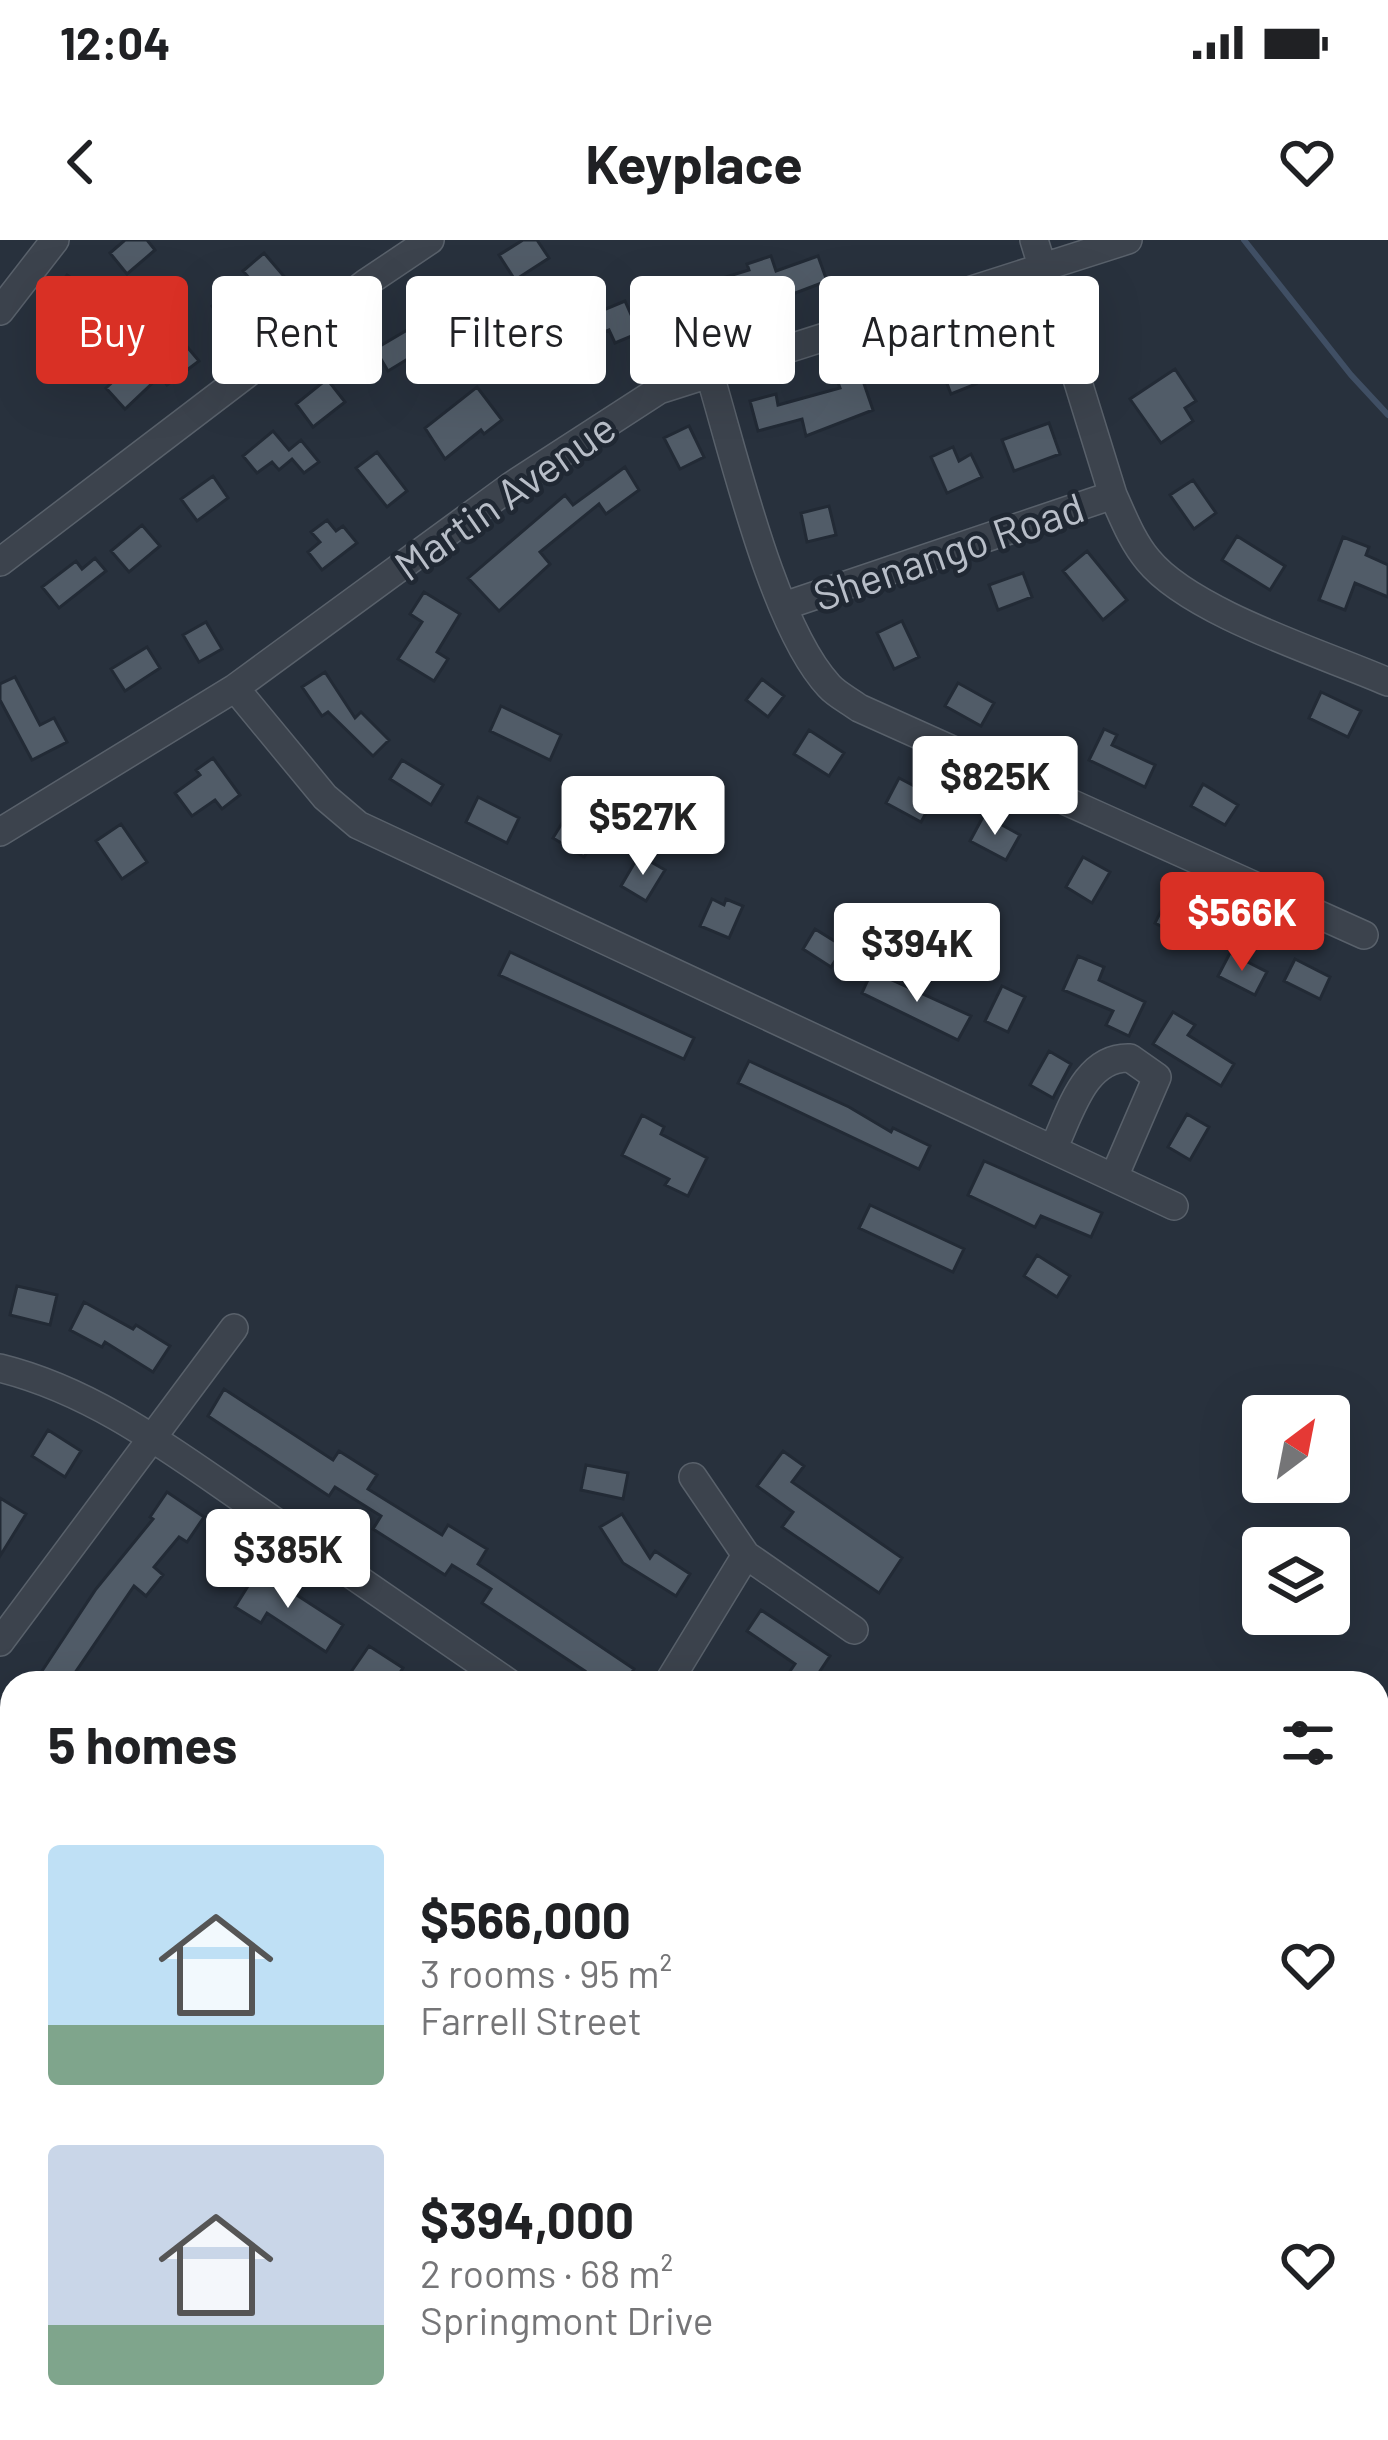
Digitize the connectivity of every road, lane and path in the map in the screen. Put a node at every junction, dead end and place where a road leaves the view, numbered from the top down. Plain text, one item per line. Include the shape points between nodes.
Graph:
1 (55, 240) edge
2 (430, 240) edge
3 (1034, 240) edge
4 (1128, 240) edge
5 (1043, 268) junction
6 (0, 311) edge
7 (795, 345) edge
8 (676, 384) edge
9 (713, 384) edge
10 (1113, 495) junction
11 (0, 562) edge
12 (784, 606) junction
13 (1388, 682) edge
14 (235, 688) junction
15 (0, 832) edge
16 (1364, 935) dead end
17 (1053, 1149) junction
18 (1114, 1177) junction
19 (1174, 1206) dead end
20 (234, 1328) dead end
21 (0, 1369) edge
22 (152, 1437) junction
23 (694, 1478) dead end
24 (746, 1556) junction
25 (854, 1630) dead end
26 (0, 1642) edge
27 (492, 1671) edge
28 (675, 1671) edge

1 - 6 street
2 - 11 street
3 - 5 street
4 - 5 street, Martin Avenue
5 - 7 street, Martin Avenue
5 - 10 street
8 - 14 street, Martin Avenue via 584,436
9 - 12 street
10 - 12 street, Shenango Road
10 - 13 street via 1150,562 1180,589
12 - 16 street via 830,688 859,708
14 - 15 street, Martin Avenue
14 - 17 street via 358,825
17 - 18 street
17 - 18 street via 1090,1074 1130,1058 1157,1077
18 - 19 street
20 - 22 street
21 - 22 street via 82,1396
22 - 26 street
22 - 27 street
23 - 24 street
24 - 25 street
24 - 28 street

